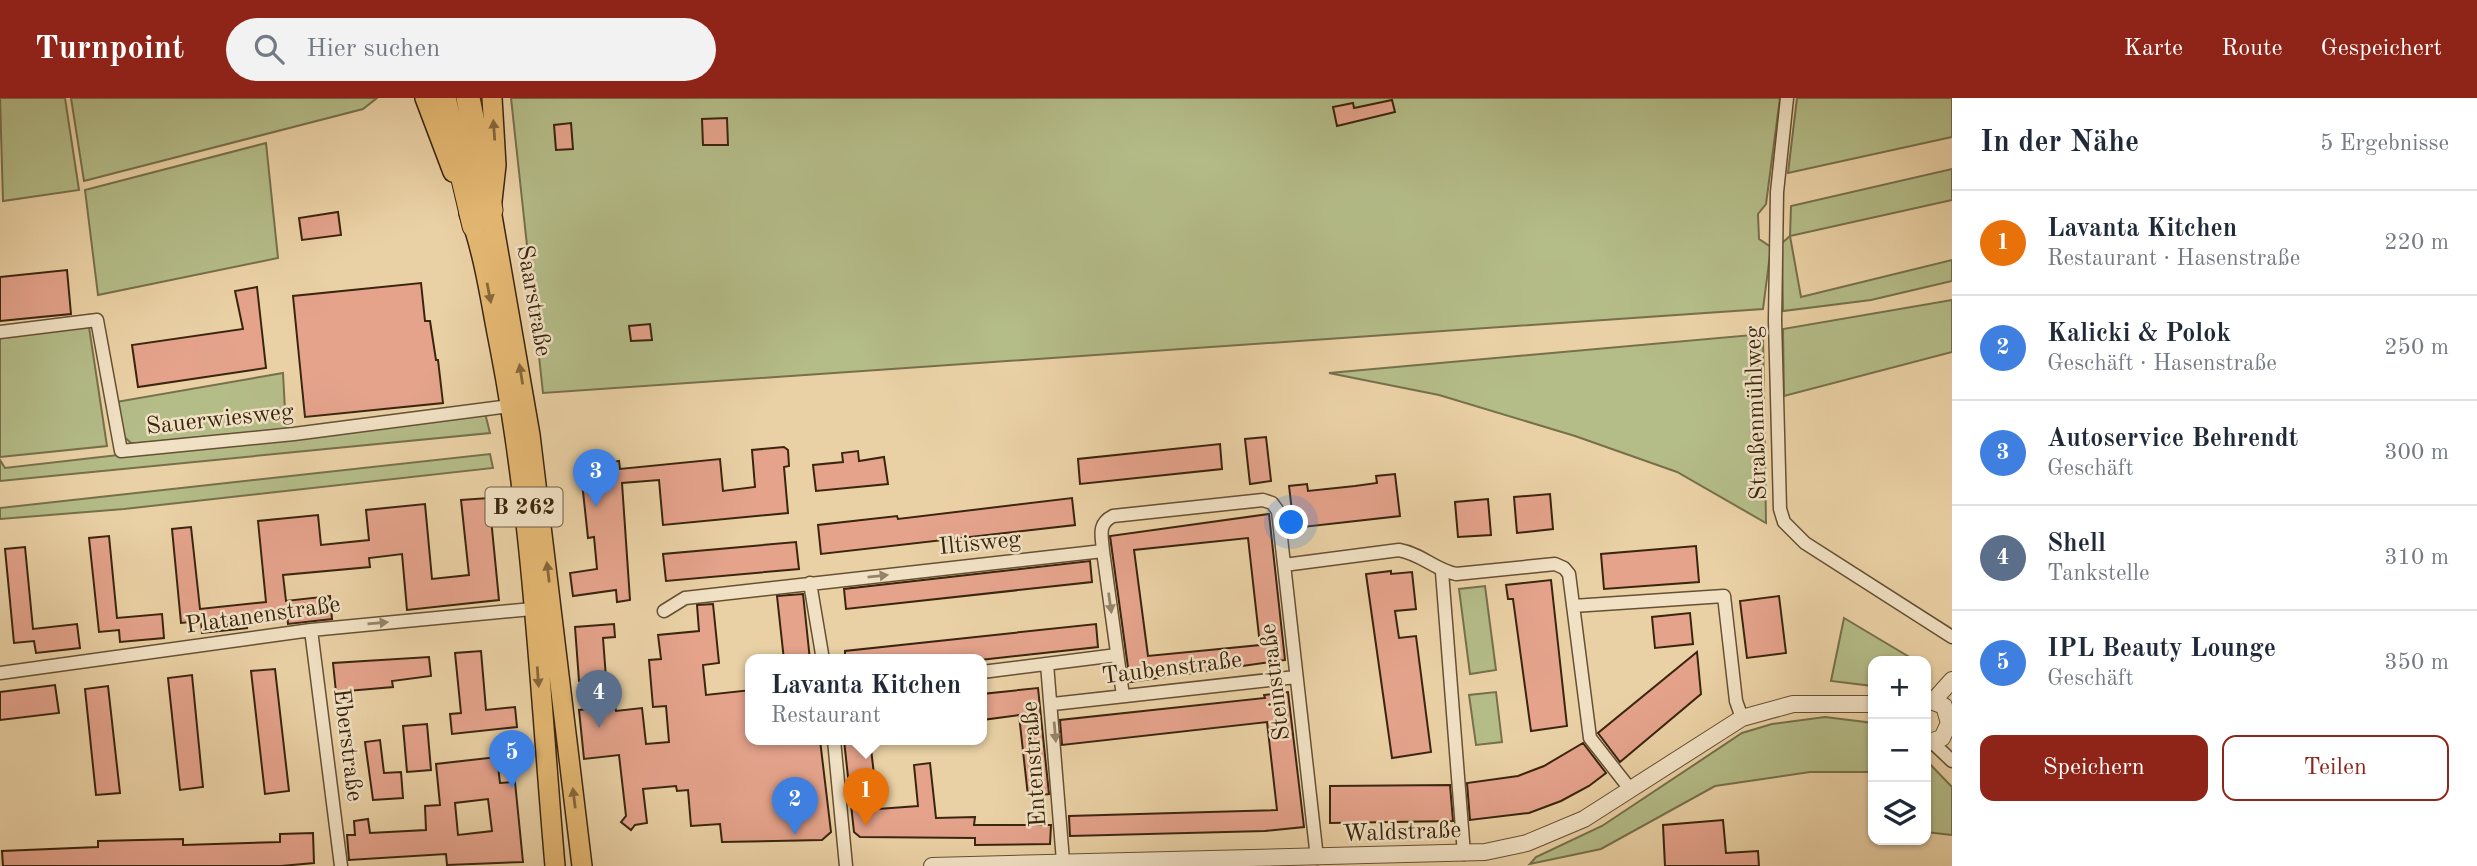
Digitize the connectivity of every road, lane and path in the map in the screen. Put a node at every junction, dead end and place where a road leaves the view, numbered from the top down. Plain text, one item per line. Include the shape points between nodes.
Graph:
1 (425, 98) edge
2 (444, 98) edge
3 (492, 98) edge
4 (1787, 98) edge
5 (469, 104) edge
6 (491, 210) junction
7 (474, 226) junction
8 (0, 332) edge
9 (518, 403) junction
10 (1103, 551) junction
11 (1284, 565) junction
12 (1442, 572) junction
13 (810, 583) junction
14 (1573, 606) junction
15 (533, 608) junction
16 (664, 611) dead end
17 (311, 630) junction
18 (1952, 637) edge
19 (822, 654) edge
20 (1117, 656) junction
21 (1048, 664) junction
22 (987, 670) edge
23 (0, 673) edge
24 (1296, 677) junction
25 (1952, 680) edge
26 (1123, 696) junction
27 (1931, 698) edge
28 (1931, 699) edge
29 (1834, 703) junction
30 (1053, 704) junction
31 (1868, 704) edge
32 (1950, 707) edge
33 (1868, 713) edge
34 (1742, 718) junction
35 (1939, 740) edge
36 (834, 745) edge
37 (1952, 761) edge
38 (1630, 789) junction
39 (1464, 855) junction
40 (1317, 858) junction
41 (1063, 861) junction
42 (1116, 863) edge
43 (341, 866) edge
44 (555, 866) edge
45 (582, 866) edge
46 (846, 866) edge
47 (932, 866) edge

1 - 7 main road, B 262
2 - 7 highway, B 262
6 -> 3 main road, B 262 via 496,164
4 - 18 street, Straßenmühlweg via 1777,192 1780,509 1793,534
5 - 6 highway, B 262
9 -> 6 main road, Saarstraße / B 262
7 -> 9 main road, Saarstraße / B 262
8 - 9 street, Sauerwiesweg via 97,320 121,451 294,434
9 - 15 main road, B 262
45 -> 9 main road, B 262
10 - 11 street, Steinstraße via 1101,528 1112,516 1263,500 1278,511
13 -> 10 street, Iltisweg
10 -> 20 street
11 - 12 street via 1399,550 1416,553
11 - 24 street, Steinstraße
12 - 14 street via 1555,564 1569,575
12 - 39 street
13 - 16 street, Iltisweg via 685,598
13 - 19 street
14 - 34 street via 1724,596
14 - 38 street via 1590,738
17 -> 15 street, Platanenstraße
15 -> 44 main road, B 262
17 - 23 street, Platanenstraße
17 - 43 street, Eberstraße
20 - 21 street, Taubenstraße
20 - 26 street
21 - 22 street, Taubenstraße
21 - 30 street, Entenstraße
24 - 26 street, Taubenstraße
24 - 40 street, Steinstraße
25 - 27 street
26 - 30 street, Taubenstraße
28 - 32 street
29 - 31 street, Waldstraße
29 - 33 street, Waldstraße
29 - 34 street, Waldstraße via 1793,704
30 -> 41 street, Entenstraße
32 - 35 street via 1950,723
34 - 38 street, Waldstraße
35 - 37 street
36 - 46 street
38 - 39 street, Waldstraße via 1547,836
39 - 40 street, Waldstraße
40 - 42 street, Waldstraße
41 - 42 street, Waldstraße
41 - 47 street, Waldstraße

